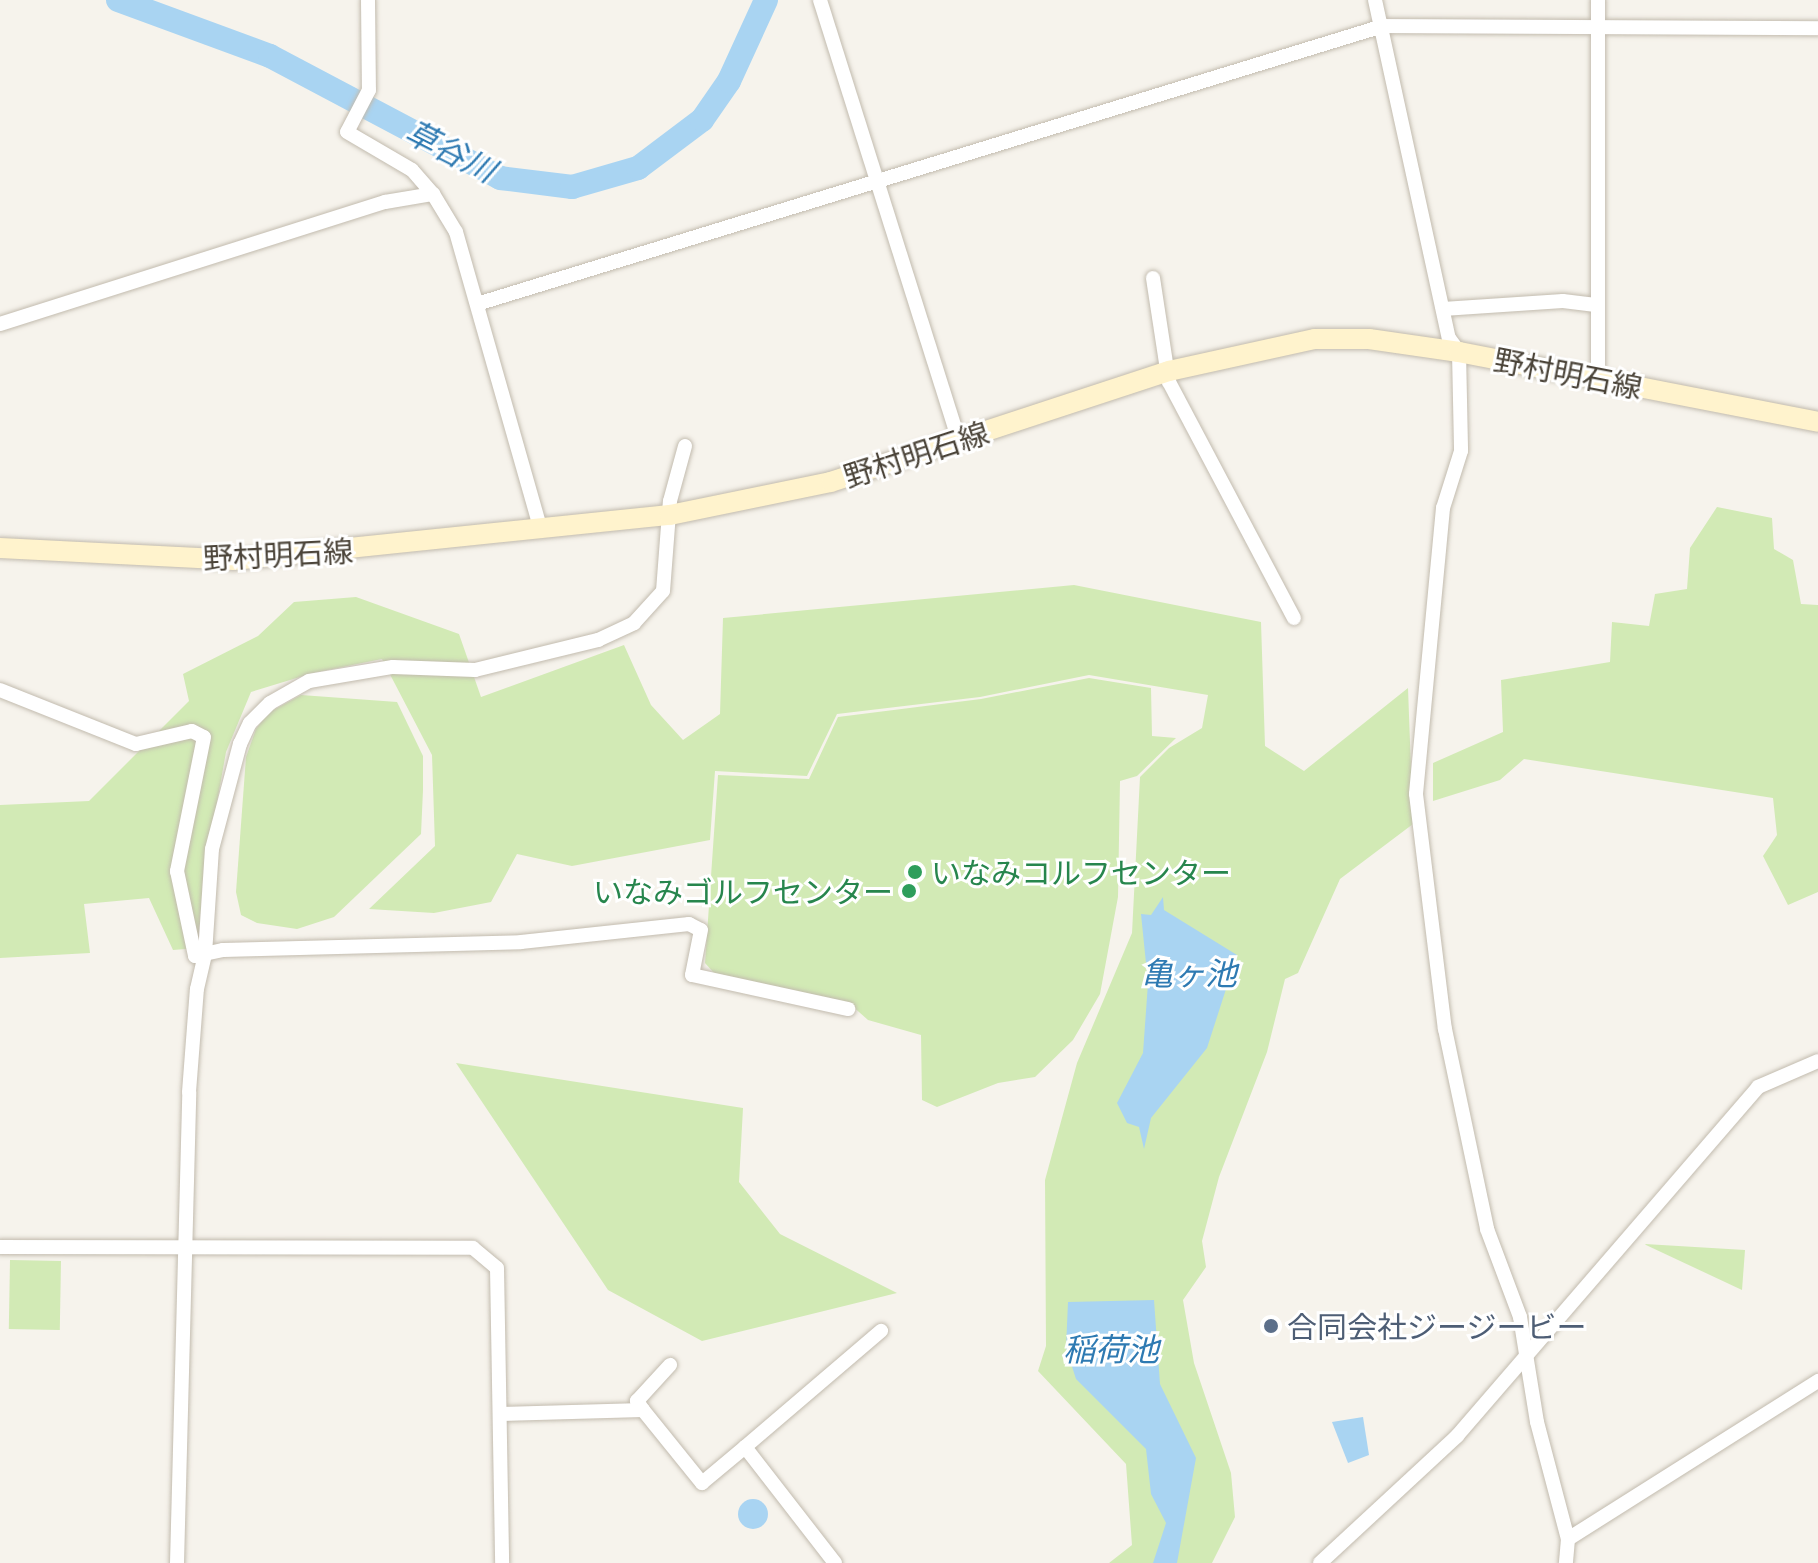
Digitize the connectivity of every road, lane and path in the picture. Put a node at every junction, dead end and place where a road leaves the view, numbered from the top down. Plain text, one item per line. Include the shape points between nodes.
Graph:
1 (368, 0) edge
2 (820, 0) edge
3 (1375, 0) edge
4 (1598, 0) edge
5 (1383, 26) junction
6 (1598, 27) junction
7 (1818, 28) edge
8 (875, 185) junction
9 (433, 194) junction
10 (1153, 278) dead end
11 (477, 304) junction
12 (1598, 305) junction
13 (1443, 309) junction
14 (0, 324) edge
15 (1459, 352) junction
16 (1169, 371) junction
17 (1598, 380) junction
18 (1818, 422) edge
19 (959, 440) junction
20 (685, 446) dead end
21 (670, 515) junction
22 (541, 530) junction
23 (0, 548) edge
24 (1294, 618) dead end
25 (0, 690) edge
26 (205, 954) junction
27 (848, 1009) dead end
28 (1818, 1061) edge
29 (0, 1247) edge
30 (185, 1247) junction
31 (881, 1331) dead end
32 (1526, 1354) junction
33 (670, 1365) dead end
34 (1818, 1381) edge
35 (643, 1410) junction
36 (501, 1414) junction
37 (745, 1447) junction
38 (1568, 1539) junction
39 (177, 1563) edge
40 (502, 1563) edge
41 (835, 1563) edge
42 (1320, 1563) edge
43 (1566, 1563) edge

1 - 9 street via 369,90 347,132 412,170
2 - 8 street
3 - 5 street
4 - 6 street
5 - 6 street
5 - 8 street
5 - 13 street
6 - 7 street
6 - 12 street
8 - 11 street
8 - 19 street
9 - 11 street via 456,232
9 - 14 street via 385,202
10 - 16 street
11 - 22 street
12 - 13 street via 1563,301
12 - 17 street
13 - 15 street via 1449,338
15 - 16 main road, 野村明石線 via 1369,339 1315,339
15 - 17 main road, 野村明石線
15 - 32 street via 1461,451 1443,508 1416,794 1445,1029 1474,1175 1520,1317
16 - 19 main road, 野村明石線
16 - 24 street via 1169,382
17 - 18 main road, 野村明石線
19 - 21 main road, 野村明石線 via 831,482
20 - 21 street
21 - 22 main road, 野村明石線
21 - 26 street via 663,591 634,623 598,640 475,670 393,667 336,675 309,681 270,703 250,723 229,771 212,849
22 - 23 main road, 野村明石線 via 233,560
25 - 26 street via 136,744 192,731 204,737 177,871 195,956
26 - 27 street via 521,942 689,924 701,930 692,975
26 - 30 street via 190,1077
28 - 32 street via 1758,1087
29 - 30 street
30 - 36 street via 473,1248 497,1268
30 - 39 street
31 - 37 street
32 - 38 street via 1537,1422
32 - 42 street via 1433,1460
33 - 35 street via 637,1401
34 - 38 street
35 - 36 street
35 - 37 street via 702,1483
36 - 40 street
37 - 41 street
38 - 43 street

